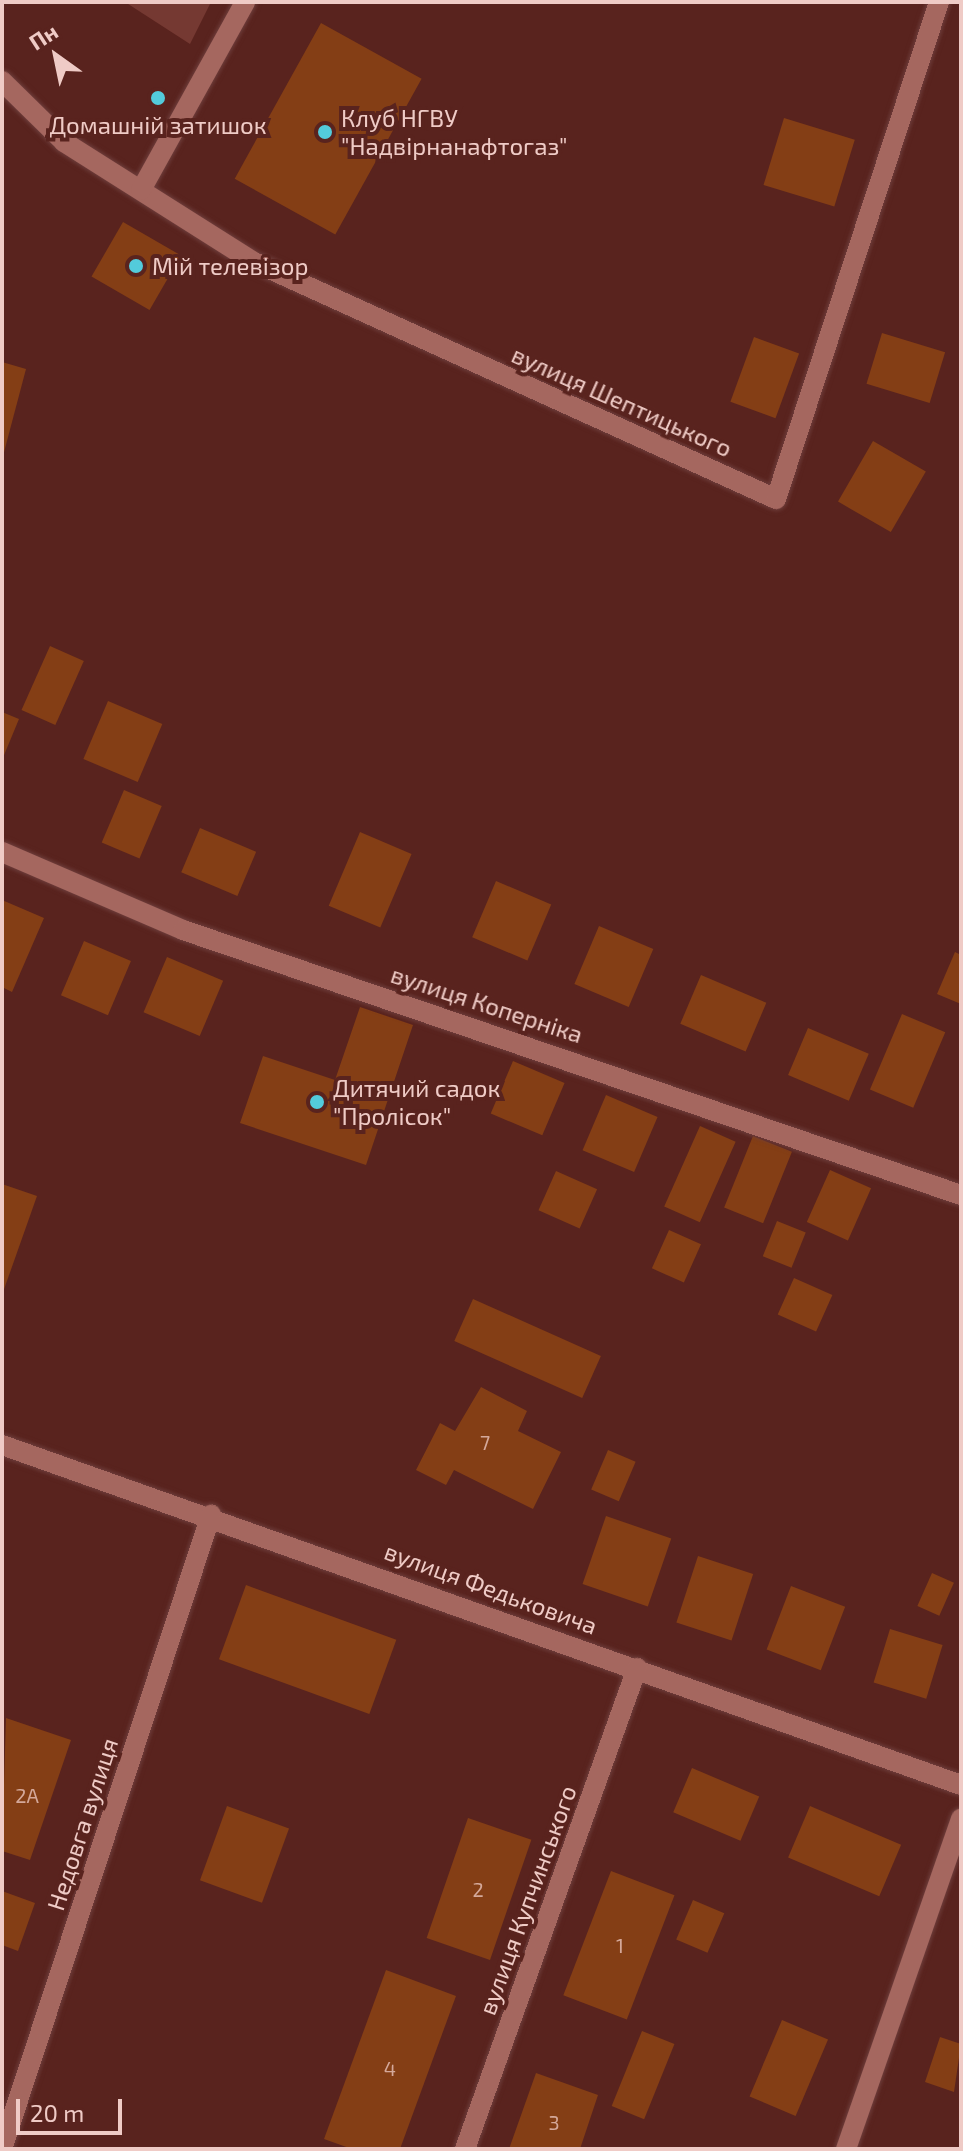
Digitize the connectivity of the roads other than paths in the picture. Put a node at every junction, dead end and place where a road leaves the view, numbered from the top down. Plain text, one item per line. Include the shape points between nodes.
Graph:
1 (245, 2) edge
2 (939, 2) edge
3 (2, 81) edge
4 (141, 190) junction
5 (2, 852) edge
6 (961, 1195) edge
7 (2, 1445) edge
8 (211, 1515) junction
9 (637, 1668) junction
10 (961, 1785) edge
11 (961, 1818) edge
12 (2, 2149) edge
13 (465, 2149) edge
14 (846, 2149) edge

1 - 4 street
2 - 4 street, вулиця Шептицького via 776,499 254,262
3 - 4 street, вулиця Шептицького via 64,142
5 - 6 street, вулиця Коперніка via 183,930
7 - 8 street, вулиця Федьковича
8 - 9 street, вулиця Федьковича
8 - 12 street, Недовга вулиця
9 - 10 street, вулиця Федьковича
9 - 13 street, вулиця Купчинського
11 - 14 street

